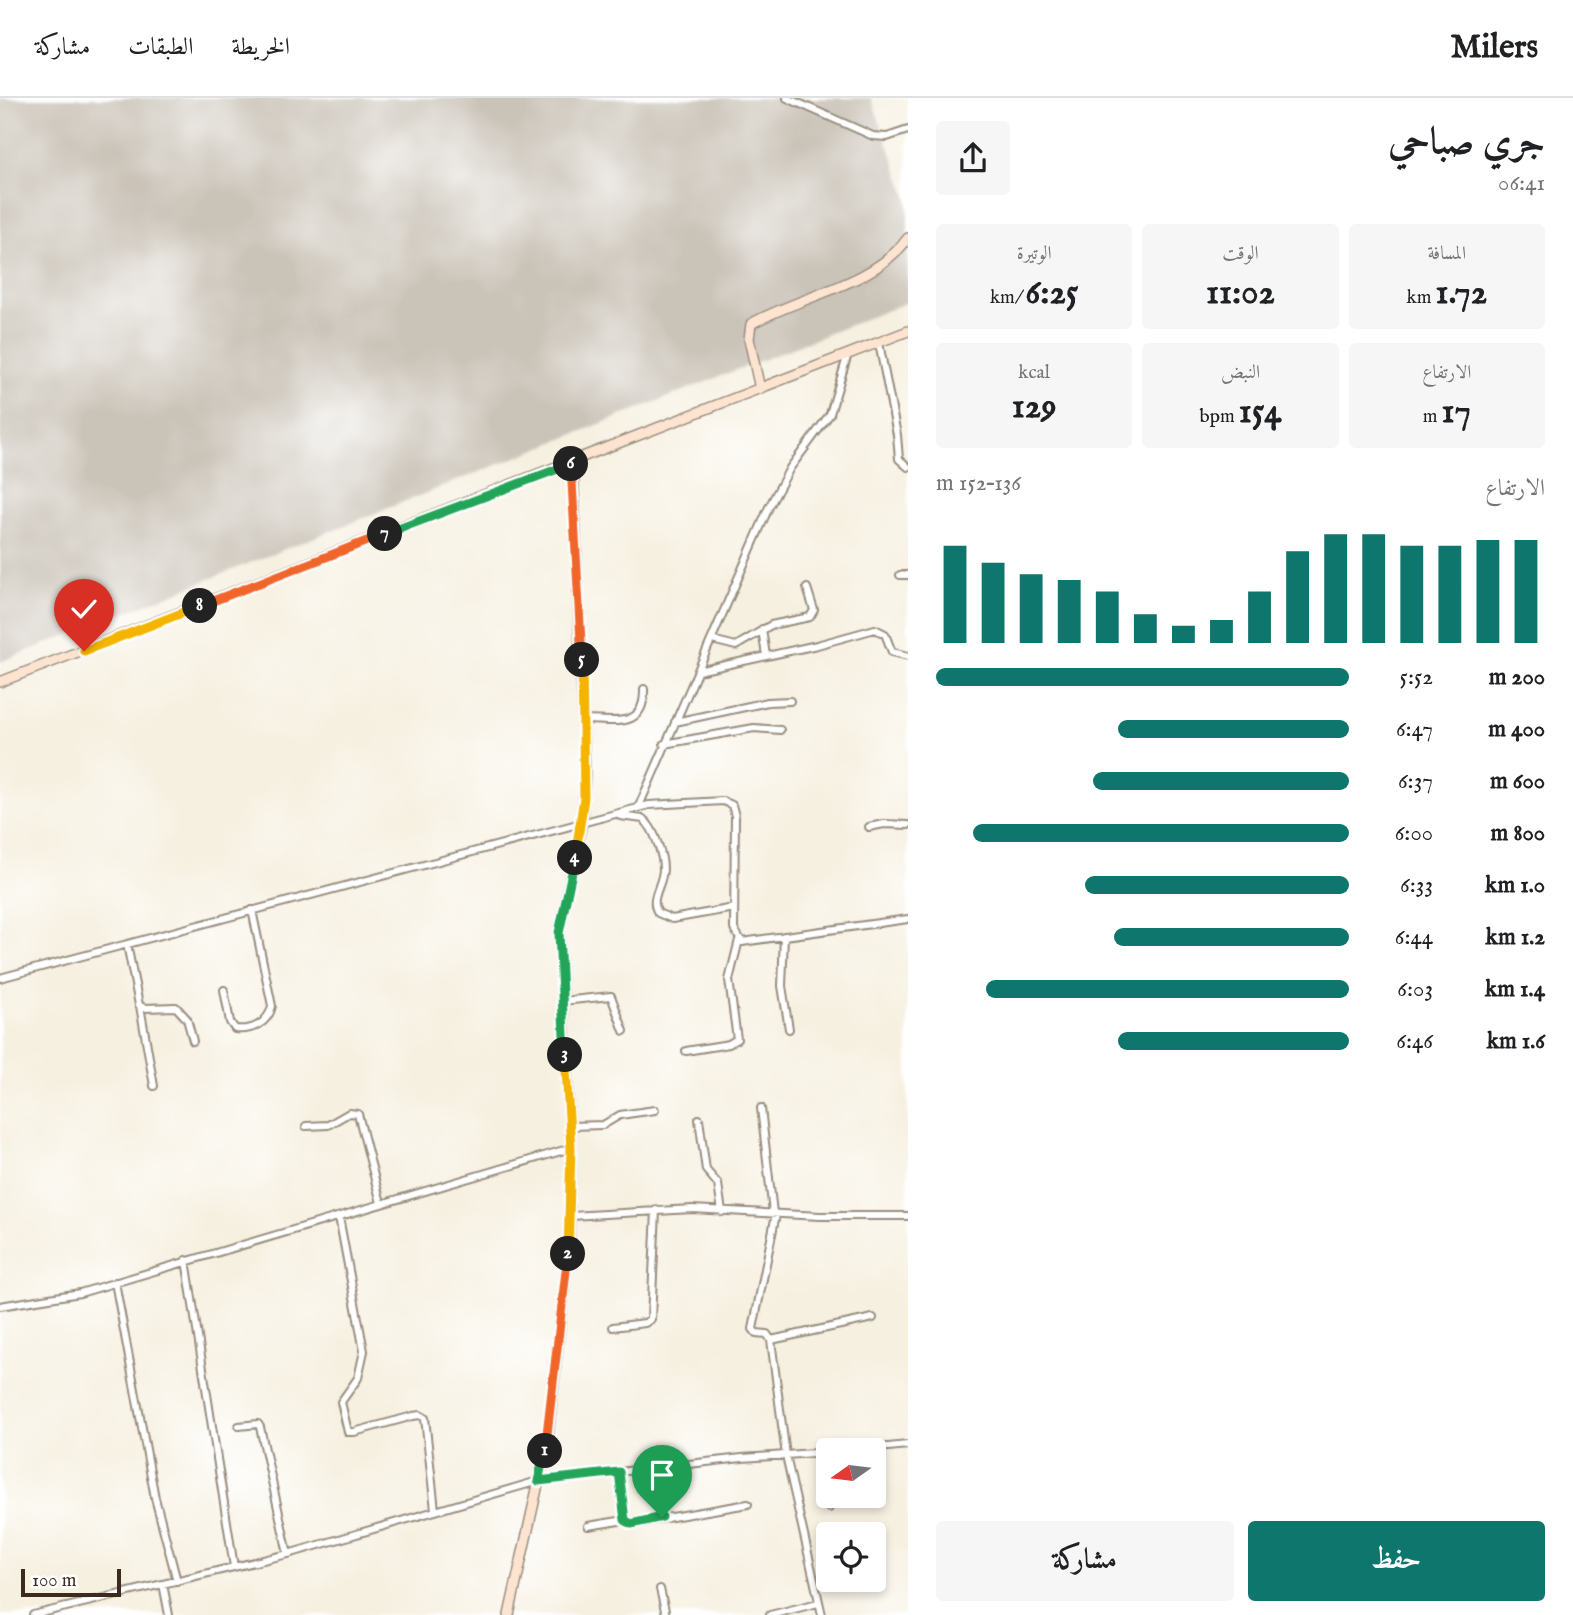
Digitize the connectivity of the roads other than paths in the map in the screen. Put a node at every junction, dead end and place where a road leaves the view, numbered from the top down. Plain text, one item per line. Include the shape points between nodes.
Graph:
1 (787, 98) edge
2 (908, 131) edge
3 (908, 238) edge
4 (908, 331) edge
5 (879, 343) junction
6 (848, 354) junction
7 (760, 388) junction
8 (573, 463) junction
9 (908, 467) edge
10 (807, 588) dead end
11 (762, 629) junction
12 (712, 640) junction
13 (766, 656) junction
14 (908, 656) edge
15 (698, 671) junction
16 (0, 682) edge
17 (644, 689) dead end
18 (790, 701) dead end
19 (584, 720) junction
20 (675, 722) junction
21 (780, 730) dead end
22 (664, 744) junction
23 (639, 807) junction
24 (618, 815) junction
25 (582, 822) junction
26 (908, 825) edge
27 (869, 827) dead end
28 (734, 908) junction
29 (251, 910) junction
30 (908, 919) edge
31 (784, 936) junction
32 (739, 940) junction
33 (127, 944) junction
34 (0, 978) edge
35 (224, 990) dead end
36 (562, 1001) junction
37 (140, 1006) junction
38 (789, 1029) dead end
39 (624, 1031) dead end
40 (192, 1041) dead end
41 (686, 1051) dead end
42 (154, 1086) dead end
43 (761, 1108) dead end
44 (654, 1110) dead end
45 (699, 1119) dead end
46 (306, 1126) dead end
47 (570, 1126) junction
48 (571, 1148) junction
49 (381, 1203) junction
50 (656, 1210) junction
51 (722, 1212) junction
52 (775, 1214) junction
53 (571, 1216) junction
54 (908, 1216) edge
55 (339, 1217) junction
56 (186, 1260) junction
57 (115, 1282) junction
58 (0, 1306) edge
59 (873, 1318) dead end
60 (613, 1327) dead end
61 (771, 1340) junction
62 (239, 1426) dead end
63 (908, 1446) edge
64 (886, 1448) edge
65 (816, 1453) edge
66 (786, 1456) junction
67 (619, 1472) junction
68 (538, 1481) junction
69 (748, 1504) dead end
70 (435, 1510) junction
71 (625, 1520) junction
72 (588, 1526) dead end
73 (288, 1554) junction
74 (234, 1567) junction
75 (177, 1581) junction
76 (163, 1584) junction
77 (660, 1589) dead end
78 (818, 1603) junction
79 (33, 1615) edge
80 (169, 1615) edge
81 (509, 1615) edge
82 (666, 1615) edge
83 (770, 1615) edge
84 (822, 1615) edge

1 - 2 street via 873,136
3 - 7 main road via 868,272 751,324 748,339
4 - 5 main road
5 - 6 main road
5 - 9 street via 899,462
6 - 7 main road
6 - 12 street via 833,408 790,468 769,507
7 - 8 main road
8 - 16 main road
8 - 19 main road
10 - 11 street via 812,616
11 - 12 street via 736,646
11 - 13 street
12 - 15 street
13 - 14 street via 875,629 885,634 892,652
13 - 15 street
15 - 20 street
17 - 19 street via 637,716
18 - 20 street
19 - 25 main road
20 - 22 street
21 - 22 street via 754,728
22 - 23 street
23 - 24 street
23 - 28 street via 723,801 732,805
24 - 25 street
24 - 28 street via 637,817 650,826 663,865 654,902 657,914 672,919
25 - 29 street
25 - 36 main road via 560,926
26 - 27 street
28 - 32 street via 734,933
29 - 33 street
29 - 35 street via 270,1014 257,1026 234,1029
30 - 31 street
31 - 32 street via 746,943
31 - 38 street via 782,986
32 - 41 street via 729,980 737,1039
33 - 34 street
33 - 37 street
36 - 39 street via 611,996
36 - 47 main road
37 - 40 street via 176,1007 187,1019
37 - 42 street
43 - 52 street
44 - 47 street via 620,1115 603,1125
45 - 51 street via 706,1170 718,1184
46 - 49 street via 327,1125 349,1113 358,1114
47 - 48 main road
48 - 49 street
48 - 53 main road
49 - 55 street
50 - 51 street
50 - 53 street
50 - 60 street via 651,1319
51 - 52 street
52 - 54 street
52 - 61 street via 753,1329 768,1334
53 - 68 main road via 555,1378
55 - 56 street
55 - 70 street via 364,1350 358,1378 341,1402 345,1427 354,1432 412,1416 425,1418
56 - 57 street
56 - 74 street
57 - 58 street via 80,1293
57 - 75 street via 155,1498
59 - 61 street
61 - 66 street
62 - 73 street via 260,1427
63 - 64 street
65 - 66 street
66 - 67 street
66 - 78 street
67 - 68 street
67 - 71 street
68 - 70 street
68 - 81 main road
69 - 71 street via 631,1524
70 - 73 street
71 - 72 street
73 - 74 street
74 - 75 street
75 - 76 street
76 - 79 street
76 - 80 street
77 - 82 street
78 - 83 street
78 - 84 street

